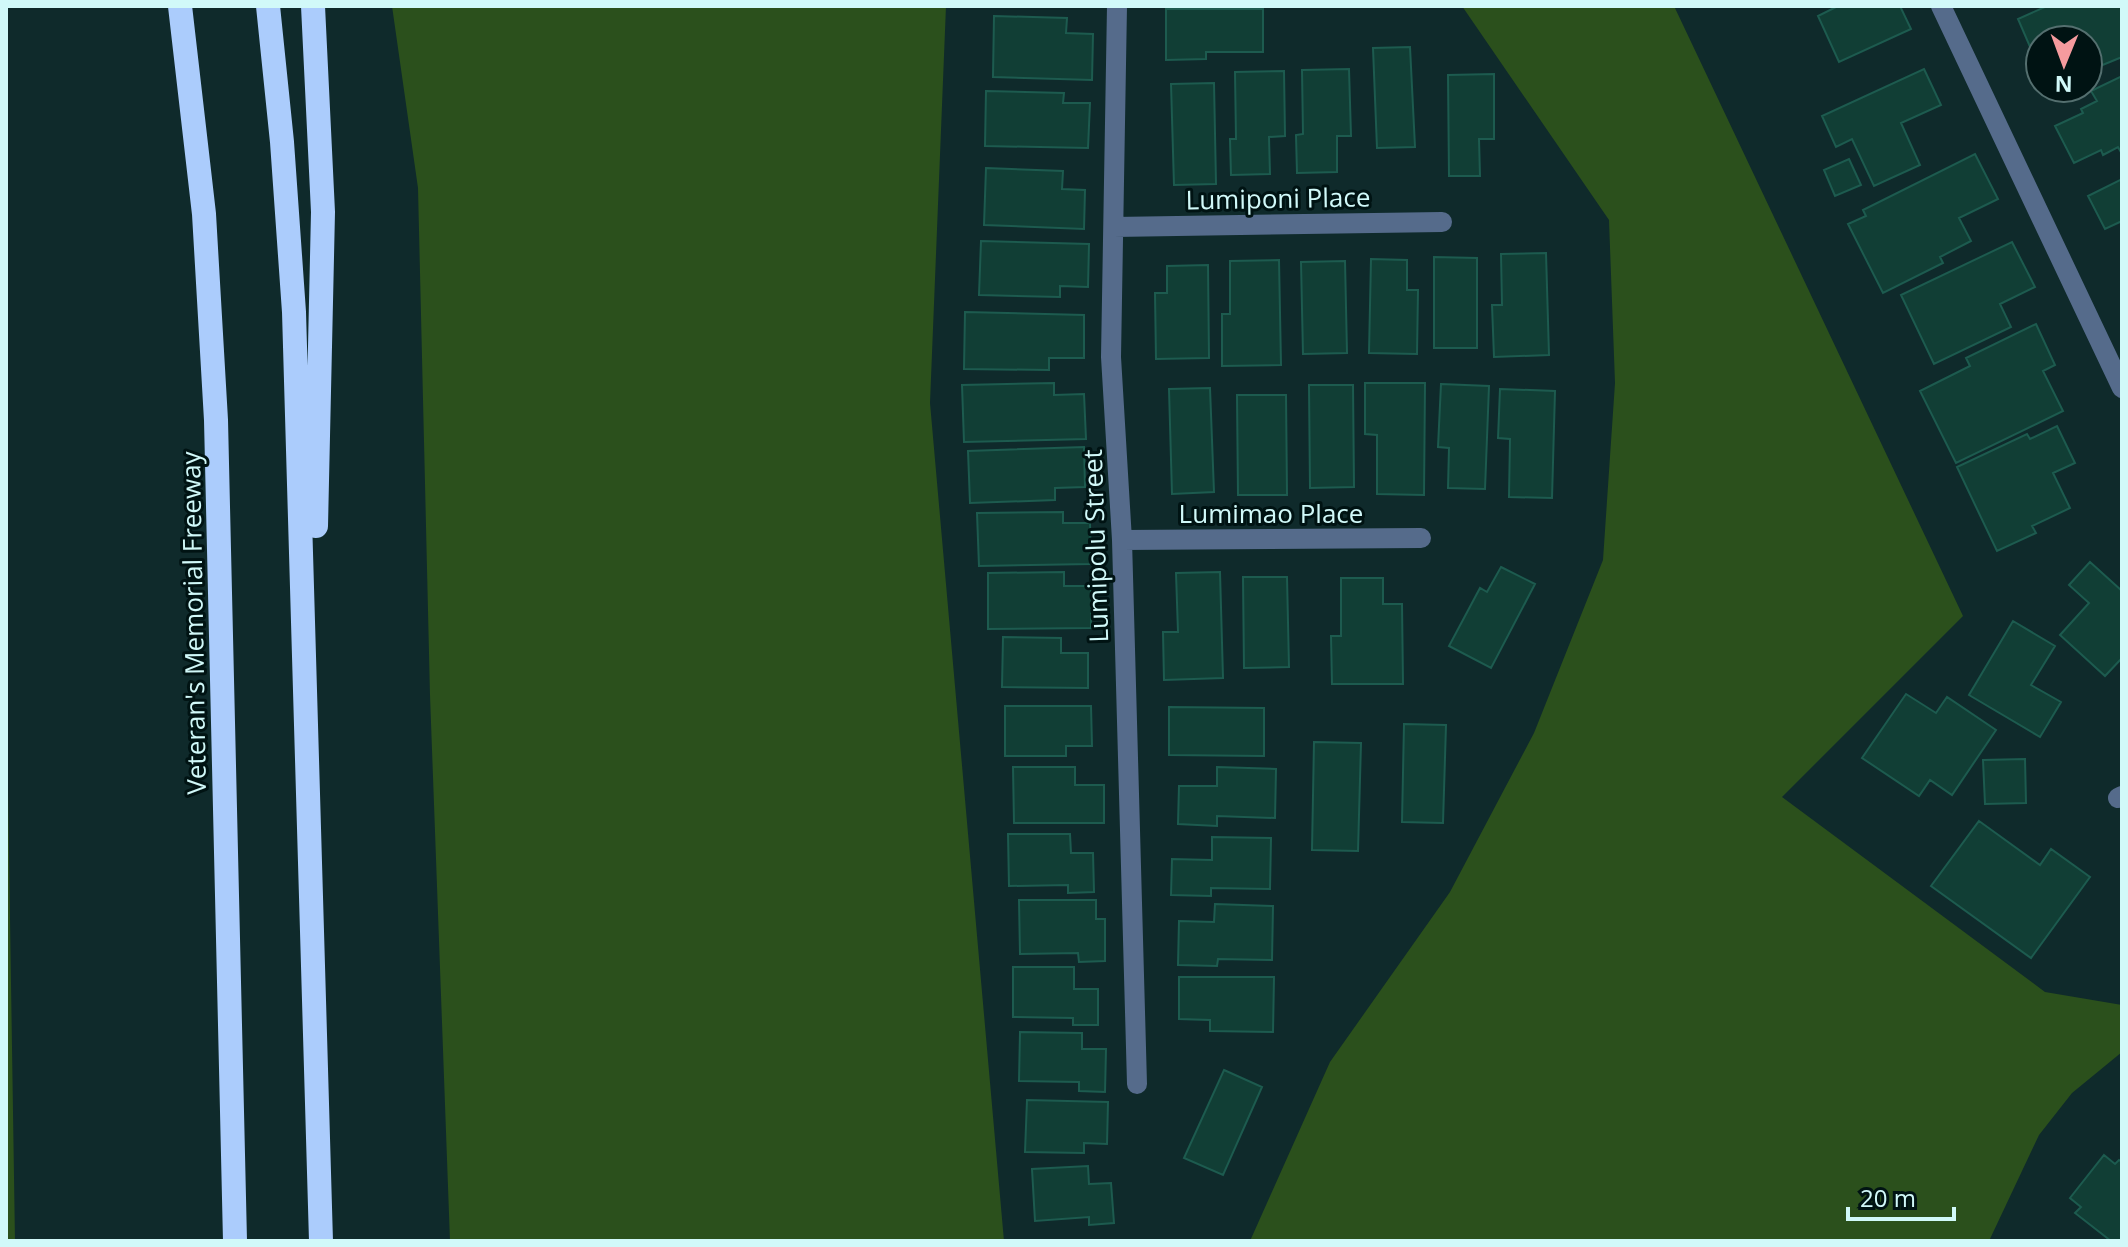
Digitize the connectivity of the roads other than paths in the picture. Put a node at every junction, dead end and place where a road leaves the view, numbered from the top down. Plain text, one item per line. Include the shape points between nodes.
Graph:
1 (180, 6) edge
2 (268, 6) edge
3 (313, 6) edge
4 (1117, 6) edge
5 (1941, 6) edge
6 (1442, 222) dead end
7 (1114, 227) junction
8 (2122, 388) edge
9 (1421, 538) dead end
10 (1122, 540) junction
11 (309, 800) junction
12 (1137, 1084) dead end
13 (235, 1241) edge
14 (321, 1241) edge

1 - 13 highway, Veteran's Memorial Freeway via 204,214 216,420
2 - 11 highway via 294,312
3 - 11 highway via 323,212
4 - 7 street, Lumipolu Street
5 - 8 street
6 - 7 street, Lumiponi Place
7 - 10 street, Lumipolu Street via 1111,357
9 - 10 street, Lumimao Place
10 - 12 street, Lumipolu Street
11 - 14 highway

